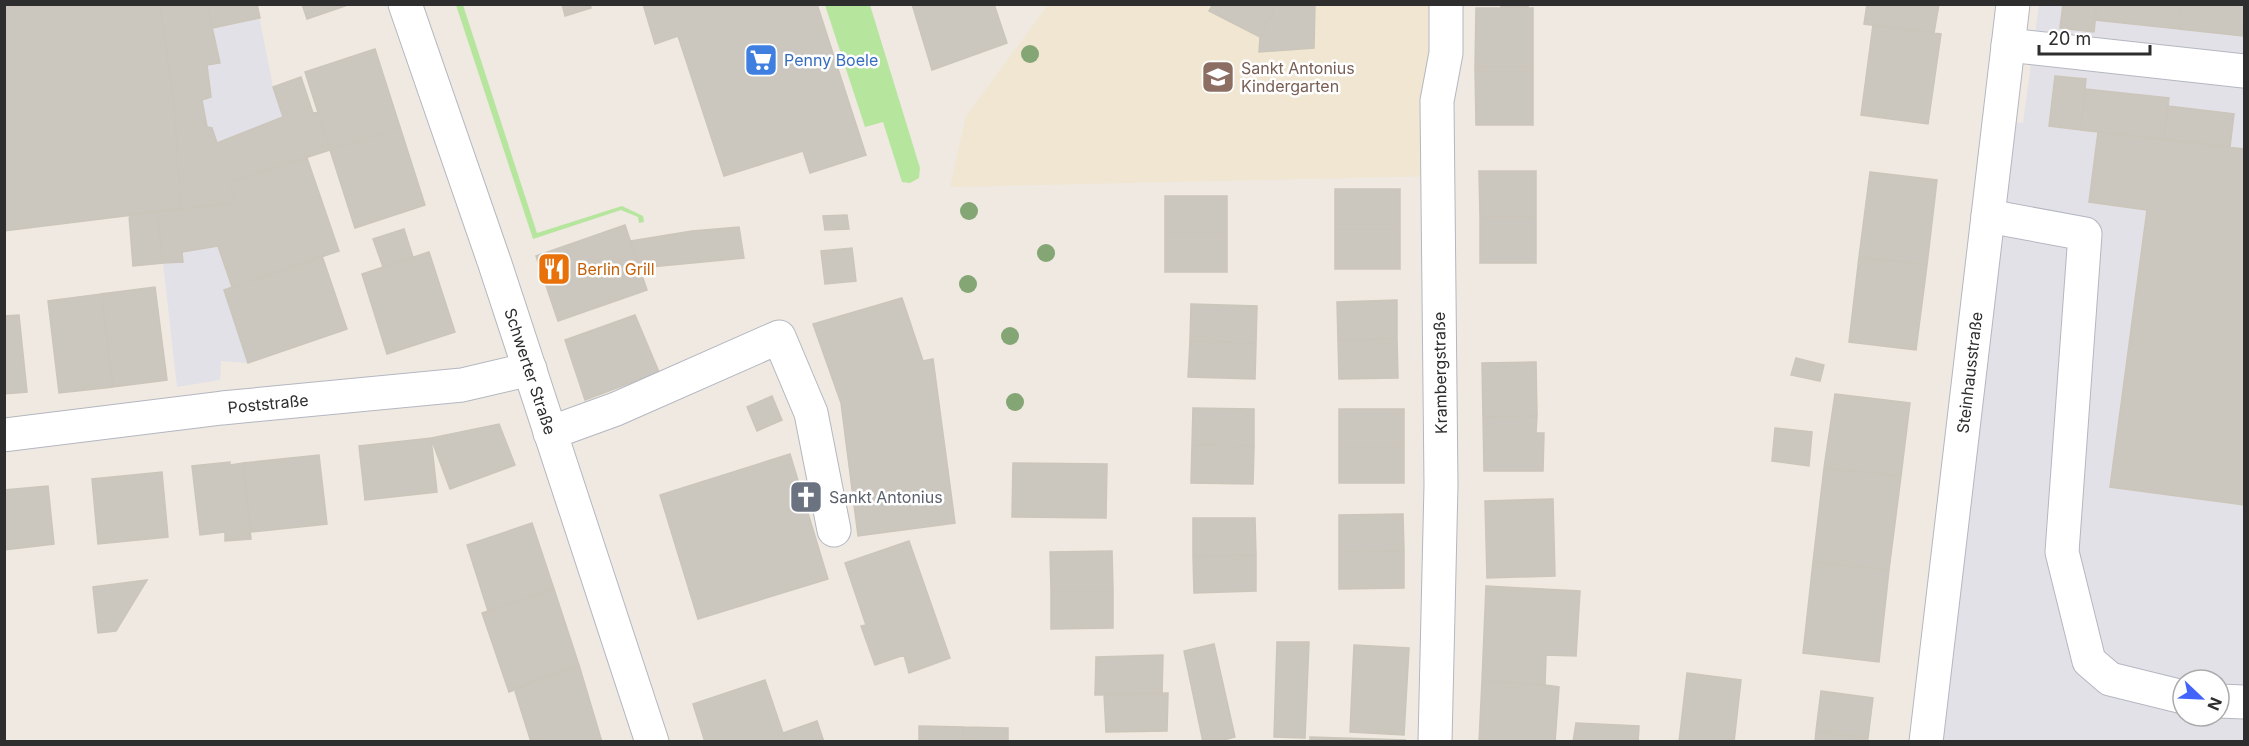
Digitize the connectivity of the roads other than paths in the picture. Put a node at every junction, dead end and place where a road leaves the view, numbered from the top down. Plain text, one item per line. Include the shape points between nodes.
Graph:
1 (405, 4) edge
2 (1446, 4) edge
3 (2013, 4) edge
4 (2008, 45) junction
5 (2244, 71) edge
6 (1988, 216) junction
7 (530, 369) junction
8 (550, 433) junction
9 (4, 435) edge
10 (834, 530) dead end
11 (2171, 694) edge
12 (652, 741) edge
13 (1435, 741) edge
14 (1926, 741) edge

1 - 7 street, Schwerter Straße
2 - 13 street, Krambergstraße via 1446,53 1437,100 1441,485
3 - 4 street, Steinhausstraße
4 - 5 street
4 - 6 street, Steinhausstraße
6 - 11 street via 2085,234 2062,552 2089,661 2110,679
6 - 14 street, Steinhausstraße
7 - 8 street, Schwerter Straße
7 - 9 street, Poststraße via 462,385 222,408
8 - 10 street via 616,409 779,337 811,413
8 - 12 street, Schwerter Straße

